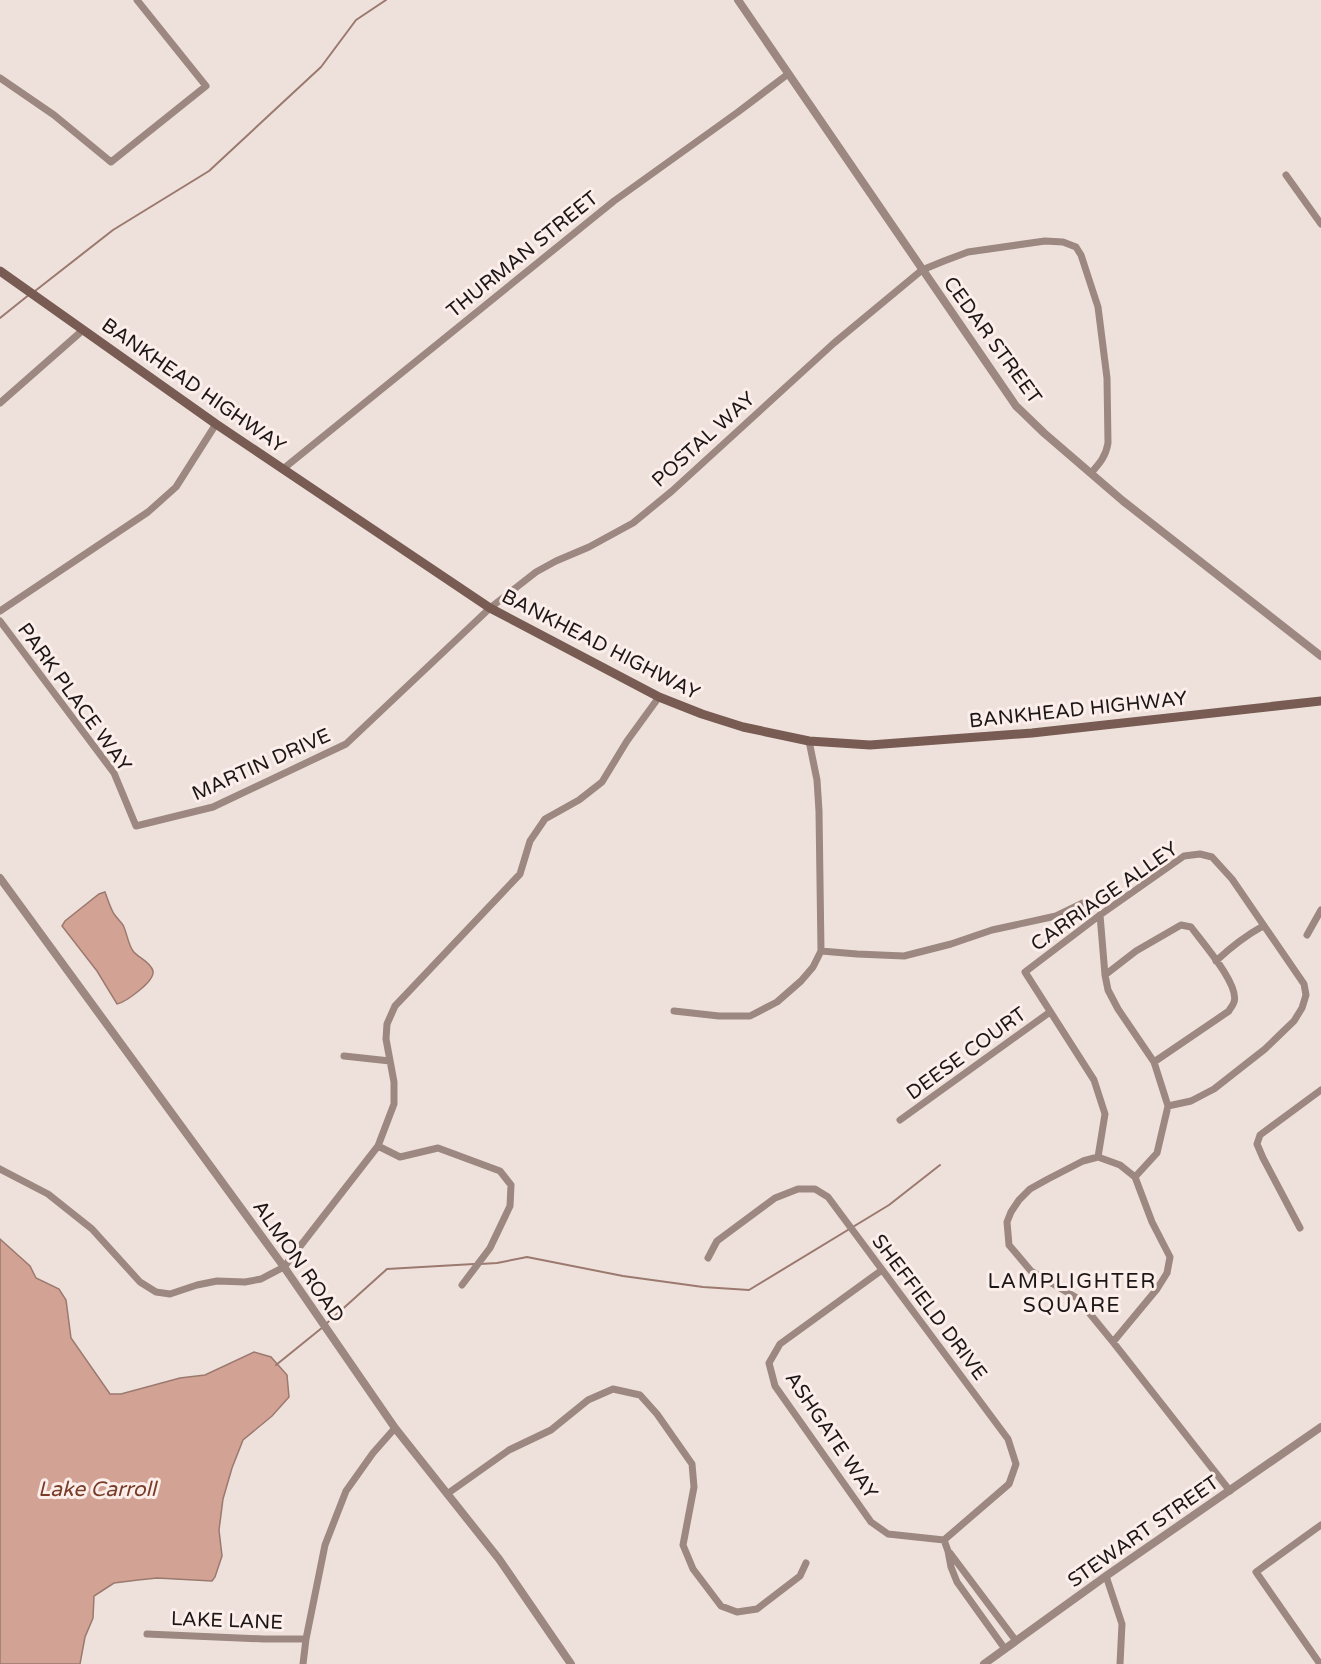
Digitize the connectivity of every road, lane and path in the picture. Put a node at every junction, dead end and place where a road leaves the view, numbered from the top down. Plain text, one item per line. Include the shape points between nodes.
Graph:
1 (136, 0) edge
2 (738, 0) edge
3 (788, 74) junction
4 (0, 78) edge
5 (1286, 175) dead end
6 (1321, 224) edge
7 (922, 270) junction
8 (0, 271) edge
9 (82, 330) junction
10 (0, 403) edge
11 (216, 424) junction
12 (283, 469) junction
13 (1091, 473) junction
14 (490, 608) junction
15 (0, 611) edge
16 (0, 621) edge
17 (1321, 656) edge
18 (659, 697) junction
19 (1321, 701) edge
20 (809, 741) junction
21 (136, 826) joint
22 (1, 883) edge
23 (1083, 903) dead end
24 (1321, 910) edge
25 (1100, 915) junction
26 (1263, 926) junction
27 (1306, 935) dead end
28 (821, 951) junction
29 (1216, 962) junction
30 (1105, 975) junction
31 (675, 1011) dead end
32 (1050, 1012) junction
33 (344, 1056) dead end
34 (390, 1061) junction
35 (1154, 1062) junction
36 (1321, 1090) edge
37 (1167, 1106) junction
38 (900, 1120) dead end
39 (378, 1146) junction
40 (1098, 1157) junction
41 (0, 1169) edge
42 (1135, 1177) junction
43 (1300, 1228) dead end
44 (708, 1258) dead end
45 (284, 1267) junction
46 (882, 1270) junction
47 (462, 1285) dead end
48 (1113, 1342) junction
49 (1321, 1427) edge
50 (395, 1428) junction
51 (1230, 1491) junction
52 (447, 1494) junction
53 (1321, 1525) edge
54 (944, 1540) junction
55 (948, 1551) junction
56 (806, 1563) dead end
57 (1106, 1576) junction
58 (147, 1634) dead end
59 (306, 1640) junction
60 (1016, 1641) junction
61 (1005, 1649) junction
62 (303, 1664) edge
63 (571, 1664) edge
64 (984, 1664) edge
65 (1120, 1664) edge
66 (1320, 1664) edge

1 - 4 street via 206,86 111,162 54,115
2 - 3 street, CEDAR STREET
3 - 7 street, CEDAR STREET
3 - 12 street, THURMAN STREET via 614,201
5 - 6 street
7 - 13 street, CEDAR STREET via 1016,406
7 - 13 street, POSTAL WAY via 986,249 1045,241 1076,247 1098,307 1107,378 1108,443 1102,461
7 - 14 street, POSTAL WAY via 834,343 633,523 536,572
8 - 9 main road, BANKHEAD HIGHWAY
9 - 10 street
9 - 11 main road, BANKHEAD HIGHWAY
11 - 12 main road, BANKHEAD HIGHWAY
11 - 15 street via 176,488 148,512
12 - 14 main road, BANKHEAD HIGHWAY
13 - 17 street, CEDAR STREET
14 - 18 main road, BANKHEAD HIGHWAY
14 - 21 street, MARTIN DRIVE via 346,744 213,807
16 - 21 street, PARK PLACE WAY via 114,773
18 - 20 main road, BANKHEAD HIGHWAY via 743,727
18 - 34 street via 602,782 545,819 530,841 520,874 395,1006 386,1031
19 - 20 main road, BANKHEAD HIGHWAY via 937,742 870,745
20 - 28 street via 818,780
22 - 45 street, ALMON ROAD
23 - 28 street via 1056,916 904,956
24 - 27 street
25 - 26 street, CARRIAGE ALLEY via 1184,856 1200,854 1212,856
25 - 30 street
25 - 32 street, CARRIAGE ALLEY via 1025,972
26 - 29 street
26 - 37 street, CARRIAGE ALLEY via 1304,984 1302,1008 1265,1049 1214,1089 1191,1101
28 - 31 street via 801,981 777,1002 750,1016
29 - 30 street via 1191,927 1182,925 1136,951
29 - 35 street via 1234,990 1235,1002 1228,1011
30 - 35 street via 1118,1009
32 - 38 street, DEESE COURT
32 - 40 street via 1095,1080 1105,1114
33 - 34 street
34 - 39 street via 394,1104
35 - 37 street
36 - 43 street via 1260,1135 1257,1144
37 - 42 street via 1157,1153
39 - 45 street
39 - 47 street via 400,1157 438,1148 500,1171 511,1185 510,1206 490,1248
40 - 42 street via 1120,1165
40 - 48 street via 1030,1189 1018,1200 1007,1222 1009,1245 1031,1271 1077,1298
41 - 45 street via 48,1194 92,1229 140,1282 156,1292 170,1294 217,1281 255,1281
42 - 48 street via 1170,1257 1167,1273 1157,1289
44 - 46 street, SHEFFIELD DRIVE via 717,1242 775,1198 798,1189 815,1190 828,1197
45 - 50 street, ALMON ROAD
46 - 54 street, SHEFFIELD DRIVE via 1008,1439 1016,1464 1009,1484
46 - 54 street, ASHGATE WAY via 780,1344 769,1363 771,1373 775,1386 871,1522 888,1534
48 - 51 street
49 - 51 street, STEWART STREET
50 - 52 street, ALMON ROAD
50 - 59 street via 346,1491 325,1545
51 - 57 street, STEWART STREET
52 - 56 street via 509,1450 551,1430 588,1400 613,1389 640,1395 692,1464 694,1487 683,1545 693,1569 721,1606 737,1612 757,1609 800,1576
52 - 63 street, ALMON ROAD via 499,1559
53 - 66 street via 1256,1572
54 - 55 street
55 - 60 street
55 - 61 street via 957,1582
57 - 60 street, STEWART STREET
57 - 65 street via 1122,1624
58 - 59 street, LAKE LANE
59 - 62 street
60 - 61 street, STEWART STREET
61 - 64 street, STEWART STREET

